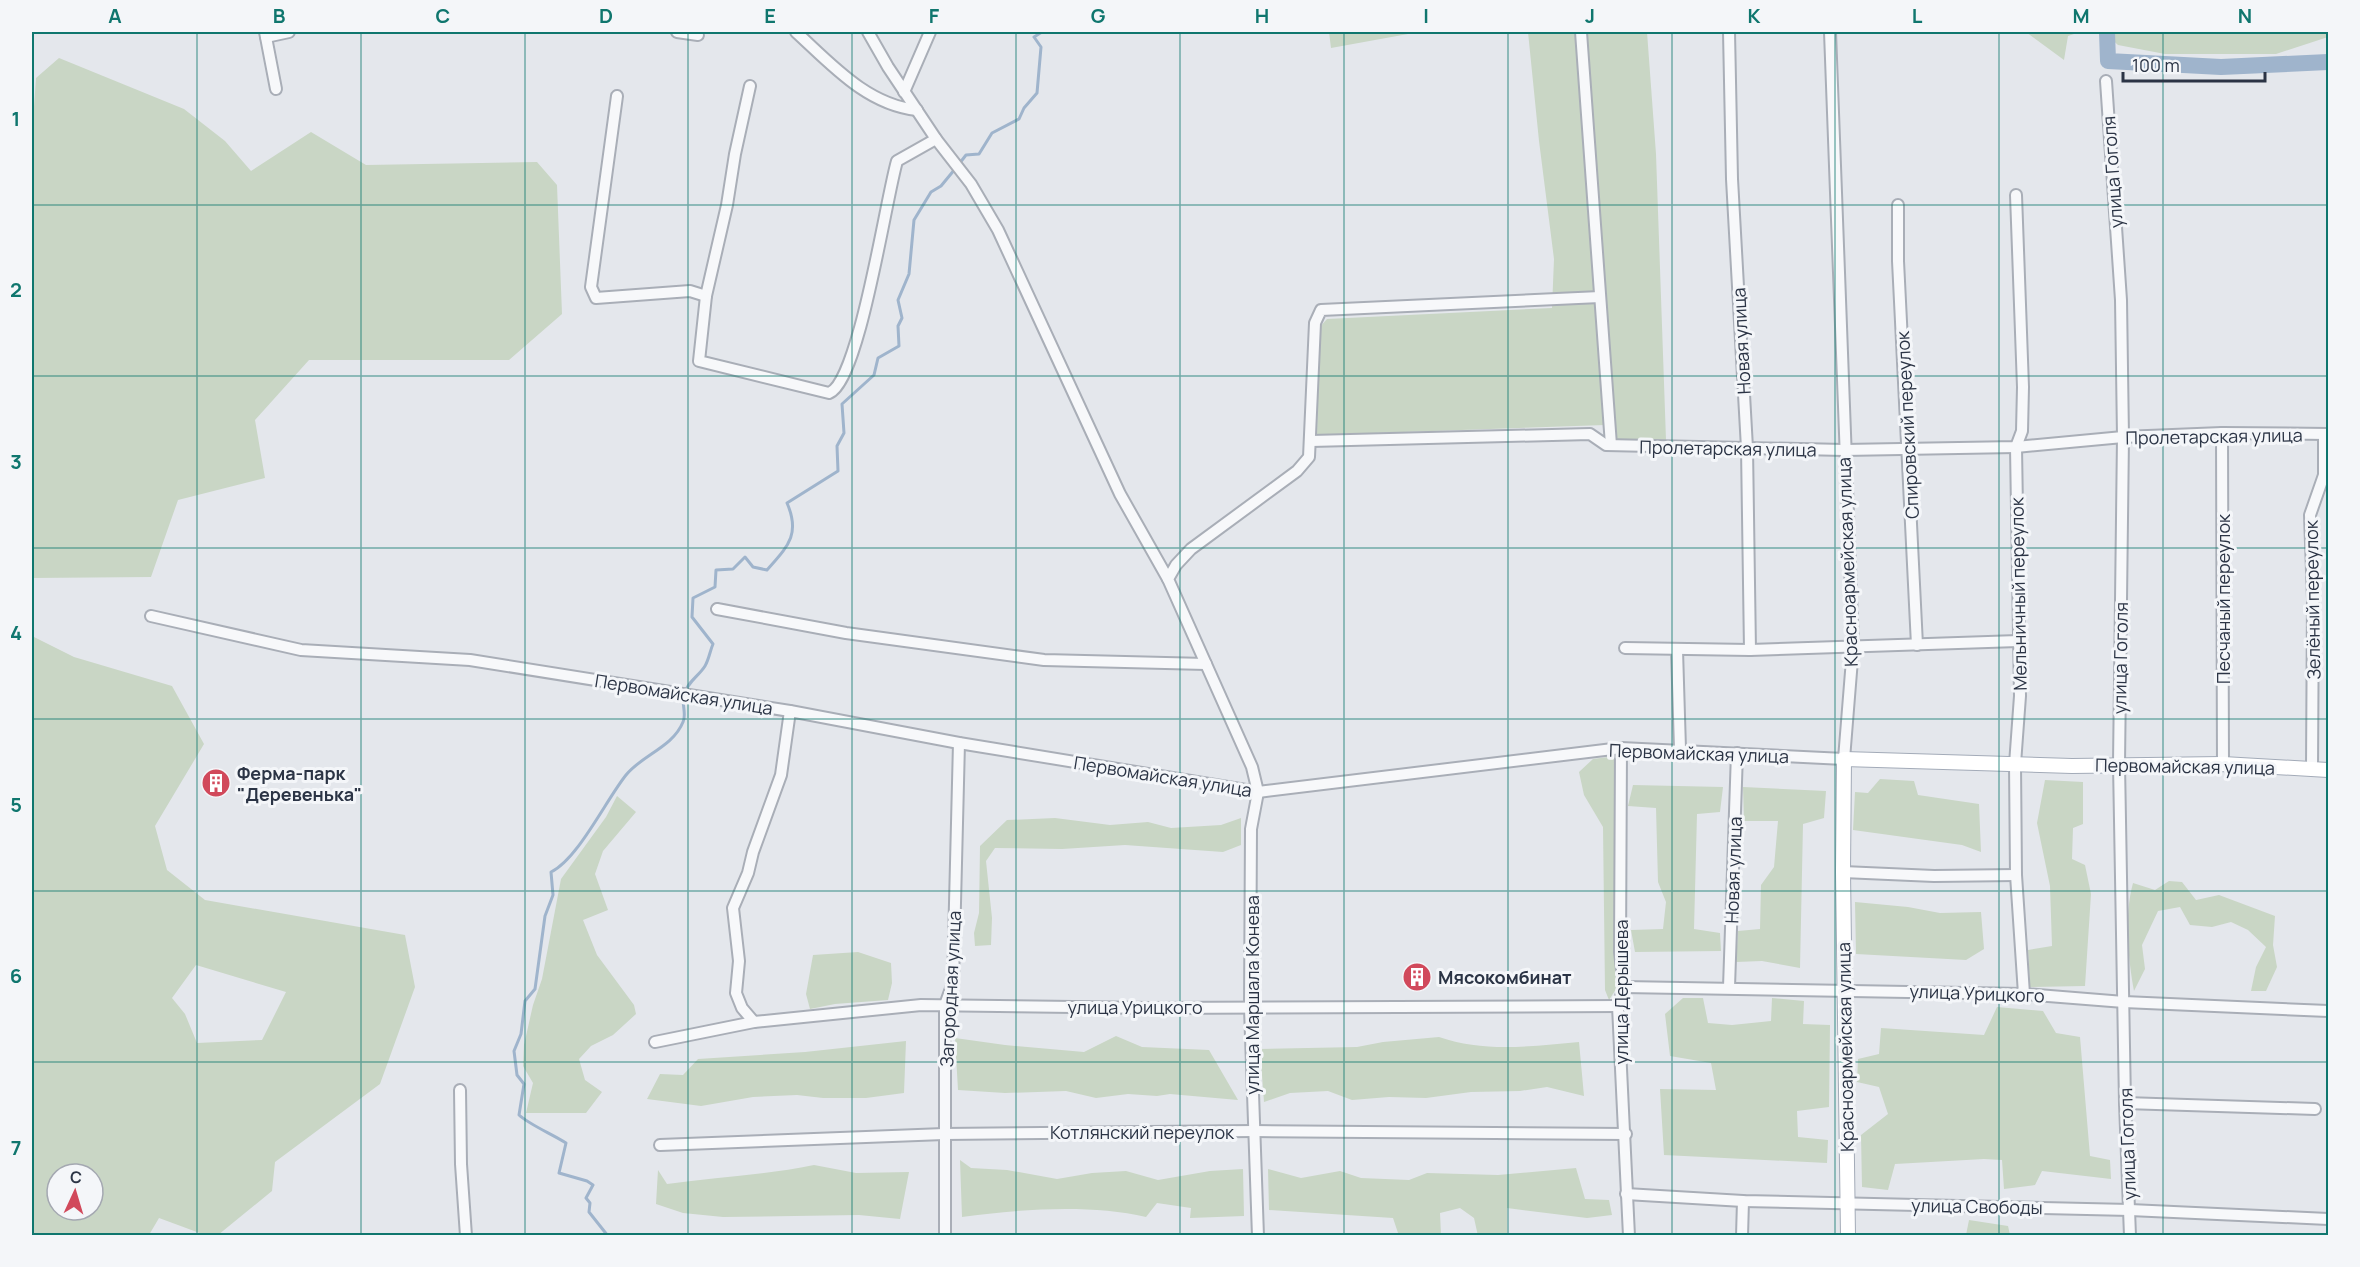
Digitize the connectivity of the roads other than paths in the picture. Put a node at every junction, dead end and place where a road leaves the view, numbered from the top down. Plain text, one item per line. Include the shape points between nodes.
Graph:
1 (289, 32) edge
2 (677, 32) edge
3 (796, 32) edge
4 (868, 32) edge
5 (930, 32) edge
6 (1581, 32) edge
7 (1729, 32) edge
8 (1830, 32) edge
9 (265, 34) edge
10 (698, 35) dead end
11 (2106, 81) dead end
12 (750, 86) dead end
13 (276, 89) dead end
14 (904, 92) junction
15 (618, 96) dead end
16 (916, 110) junction
17 (936, 139) junction
18 (2016, 195) dead end
19 (1898, 205) dead end
20 (706, 296) junction
21 (1600, 297) junction
22 (2222, 433) junction
23 (2326, 434) edge
24 (2123, 437) junction
25 (1311, 441) junction
26 (1611, 445) junction
27 (2016, 447) junction
28 (1747, 448) junction
29 (1908, 449) junction
30 (1844, 450) junction
31 (1168, 579) junction
32 (717, 609) dead end
33 (151, 616) dead end
34 (2018, 641) junction
35 (1917, 645) junction
36 (1853, 647) junction
37 (1625, 648) dead end
38 (1677, 650) junction
39 (1750, 650) junction
40 (1206, 664) junction
41 (790, 711) junction
42 (959, 743) junction
43 (1621, 748) junction
44 (1680, 749) junction
45 (1737, 753) junction
46 (1844, 759) junction
47 (2015, 764) junction
48 (2119, 764) junction
49 (2223, 764) junction
50 (2312, 769) junction
51 (2328, 770) edge
52 (1258, 792) junction
53 (1843, 872) junction
54 (2016, 875) junction
55 (1624, 987) junction
56 (1729, 987) junction
57 (1845, 989) junction
58 (2024, 994) junction
59 (2124, 1002) junction
60 (945, 1005) junction
61 (1618, 1006) junction
62 (1250, 1008) junction
63 (2328, 1011) edge
64 (754, 1022) junction
65 (655, 1042) dead end
66 (459, 1090) dead end
67 (2125, 1103) junction
68 (2315, 1109) dead end
69 (1254, 1131) junction
70 (944, 1134) junction
71 (1626, 1134) junction
72 (660, 1145) dead end
73 (1626, 1194) junction
74 (1743, 1201) junction
75 (1847, 1203) junction
76 (2130, 1210) junction
77 (2328, 1220) edge
78 (466, 1236) edge
79 (945, 1236) edge
80 (1258, 1236) edge
81 (1629, 1236) edge
82 (1742, 1236) edge
83 (1848, 1236) edge
84 (2130, 1236) edge

1 - 9 street
2 - 10 street
3 - 16 street via 861,89 890,106
4 - 14 street
5 - 14 street
6 - 21 street
7 - 28 street, Новая улица via 1732,179
8 - 30 street, Красноармейская улица
9 - 13 street
11 - 24 street, улица Гоголя via 2121,300
12 - 20 street
14 - 16 street
15 - 20 street via 591,287 596,298 690,291
16 - 17 street
17 - 20 street via 897,161 862,321 842,381 834,392 699,361
17 - 31 street via 971,184 998,230 1120,494
18 - 27 street, Мельничный переулок via 2023,387 2022,431
19 - 29 street, Спировский переулок
21 - 25 street via 1320,310 1315,322
21 - 26 street
22 - 23 street, Пролетарская улица
22 - 24 street, Пролетарская улица
22 - 49 street, Песчаный переулок
23 - 50 street, Зелёный переулок via 2324,475 2310,514
24 - 27 street, Пролетарская улица
24 - 48 street, улица Гоголя
25 - 26 street, Пролетарская улица via 1590,434
25 - 31 street via 1309,457 1297,471 1191,549
26 - 28 street, Пролетарская улица
27 - 29 street, Пролетарская улица
27 - 34 street, Мельничный переулок
28 - 30 street, Пролетарская улица
28 - 39 street, Новая улица
29 - 30 street, Пролетарская улица
29 - 35 street, Спировский переулок
30 - 36 street, Красноармейская улица
31 - 40 street
32 - 40 street via 846,633 1044,660
33 - 41 street, Первомайская улица via 301,650 470,660
34 - 35 street
34 - 47 street, Мельничный переулок via 2020,696
35 - 36 street
36 - 39 street
36 - 46 street, Красноармейская улица
37 - 38 street
38 - 39 street
38 - 44 street
40 - 52 street via 1252,767
41 - 42 street, Первомайская улица
41 - 64 street via 781,775 733,908 739,961 736,993
42 - 52 street, Первомайская улица
42 - 60 street, Загородная улица via 953,983
43 - 44 street, Первомайская улица
43 - 52 street, Первомайская улица
43 - 55 street, улица Дерышева via 1620,952
44 - 45 street, Первомайская улица
45 - 46 street, Первомайская улица
45 - 56 street, Новая улица
46 - 47 main road, Первомайская улица
46 - 53 main road, Красноармейская улица
47 - 48 main road, Первомайская улица
47 - 54 street, Мельничный переулок
48 - 49 main road, Первомайская улица
48 - 59 street, улица Гоголя
49 - 50 main road, Первомайская улица
50 - 51 main road, Первомайская улица
52 - 62 street, улица Маршала Конева via 1251,830
53 - 54 street
53 - 57 main road, Красноармейская улица
54 - 58 street, Мельничный переулок
55 - 56 street, улица Урицкого
55 - 61 street, улица Дерышева
56 - 57 street, улица Урицкого
57 - 58 street, улица Урицкого
57 - 75 main road, Красноармейская улица
58 - 59 street, улица Урицкого
59 - 63 street, улица Урицкого
59 - 67 street, улица Гоголя
60 - 62 street, улица Урицкого
60 - 64 street, улица Урицкого
60 - 70 street, Загородная улица
61 - 62 street, улица Урицкого
61 - 71 street, улица Дерышева
62 - 69 street, улица Маршала Конева
64 - 65 street, улица Урицкого
66 - 78 street
67 - 68 street
67 - 76 street, улица Гоголя
69 - 70 street, Котлянский переулок
69 - 71 street, Котлянский переулок
69 - 80 street, улица Маршала Конева
70 - 72 street, Котлянский переулок
70 - 79 street, Загородная улица
71 - 73 street, улица Дерышева
73 - 74 street, улица Свободы
73 - 81 street, улица Дерышева
74 - 75 street, улица Свободы
74 - 82 street
75 - 76 street, улица Свободы
75 - 83 main road, Красноармейская улица
76 - 77 street, улица Свободы
76 - 84 street, улица Гоголя

